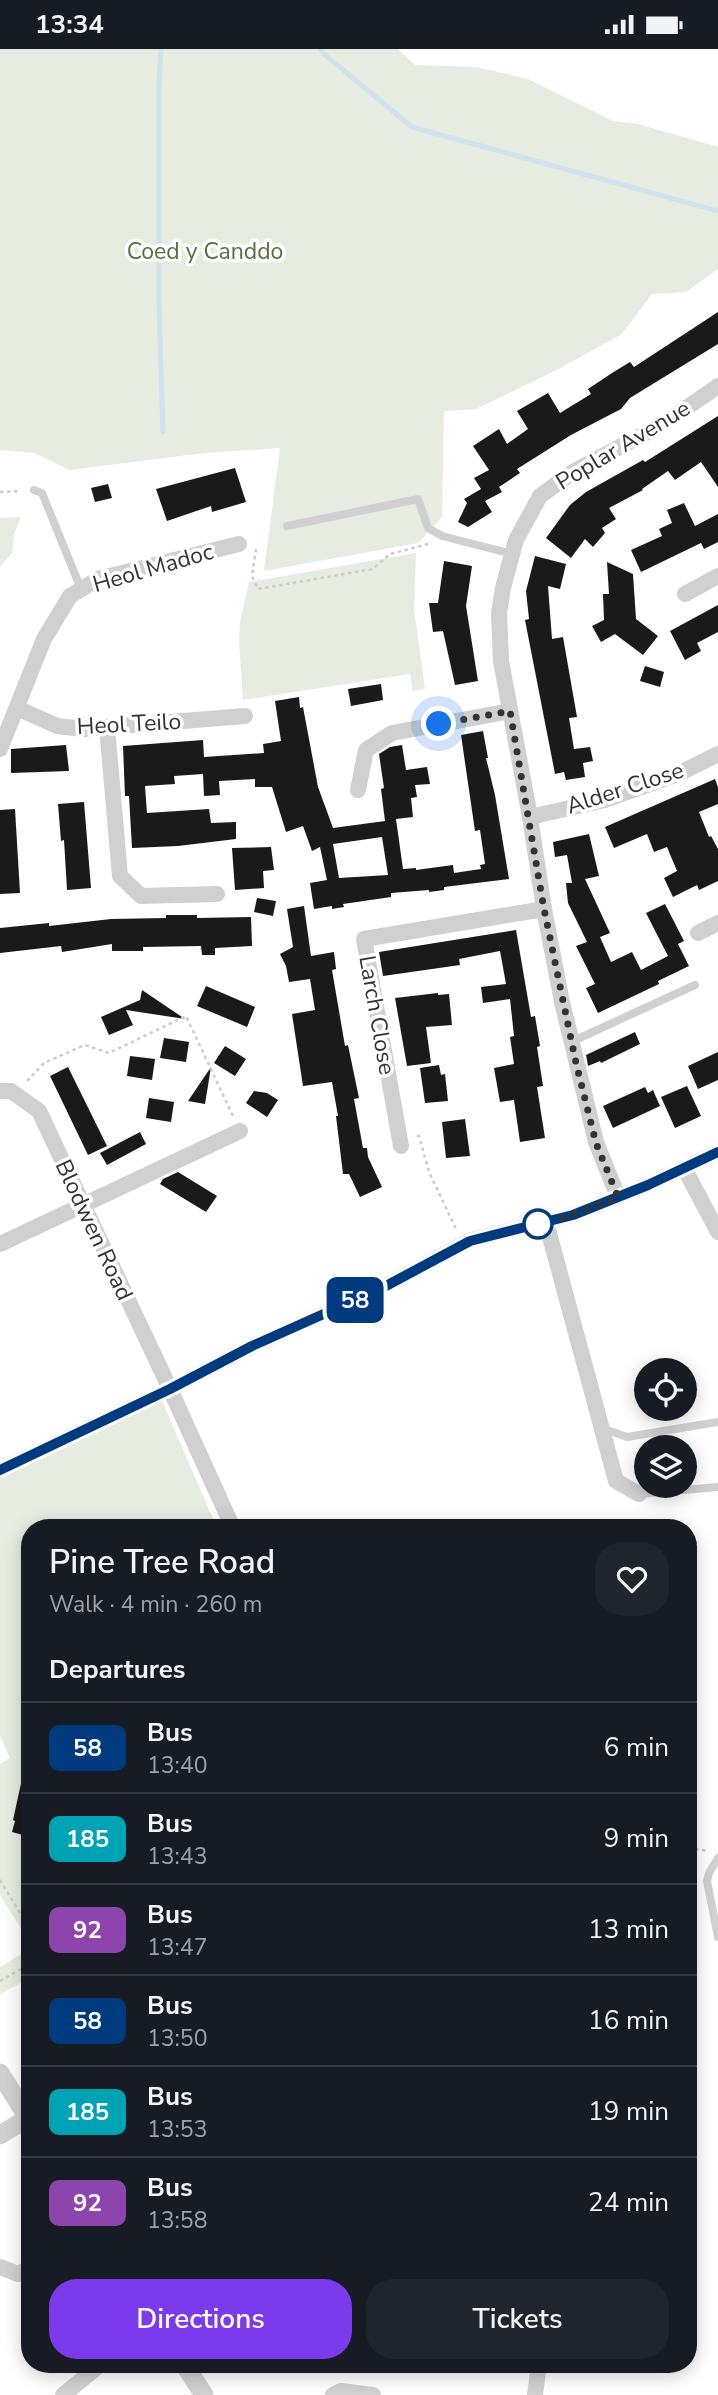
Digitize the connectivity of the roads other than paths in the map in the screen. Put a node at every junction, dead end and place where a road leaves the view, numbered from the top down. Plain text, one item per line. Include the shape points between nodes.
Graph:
1 (718, 386) edge
2 (34, 490) road end
3 (287, 526) dead end
4 (239, 544) road end
5 (512, 554) junction
6 (718, 576) edge
7 (81, 590) junction
8 (685, 594) dead end
9 (17, 708) junction
10 (510, 711) junction
11 (245, 716) dead end
12 (107, 727) junction
13 (0, 749) edge
14 (718, 754) edge
15 (358, 790) dead end
16 (530, 817) junction
17 (217, 894) dead end
18 (544, 909) junction
19 (718, 923) edge
20 (698, 933) dead end
21 (695, 985) dead end
22 (571, 1042) junction
23 (8, 1093) edge
24 (240, 1131) road end
25 (400, 1142) road end
26 (718, 1151) edge
27 (684, 1168) junction
28 (618, 1197) junction
29 (83, 1206) junction
30 (546, 1222) junction
31 (718, 1232) edge
32 (0, 1244) edge
33 (170, 1389) junction
34 (718, 1422) edge
35 (602, 1428) junction
36 (0, 1470) edge
37 (718, 1487) edge
38 (697, 1489) edge
39 (634, 1491) edge
40 (229, 1519) edge
41 (718, 1858) edge
42 (718, 1937) edge
43 (0, 2073) edge
44 (21, 2106) edge
45 (21, 2123) edge
46 (0, 2135) edge
47 (0, 2267) edge
48 (21, 2272) edge
49 (90, 2373) edge
50 (190, 2373) edge
51 (538, 2373) edge
52 (63, 2395) edge
53 (204, 2395) edge
54 (333, 2395) edge
55 (373, 2395) edge
56 (535, 2395) edge

1 - 5 street, Poplar Avenue via 540,496
2 - 7 lane via 41,493
3 - 5 lane via 418,499 428,528 442,536
4 - 7 street, Heol Madoc via 98,579
5 - 10 street, Poplar Avenue via 499,613
6 - 8 street
7 - 9 street, Heol Madoc via 70,596 44,639
9 - 12 street, Heol Teilo via 57,726
9 - 13 street, Heol Madoc
10 - 15 street via 391,733 366,750
10 - 16 street, Poplar Avenue
11 - 12 street, Heol Teilo
12 - 17 street via 120,876 141,896
14 - 16 street, Alder Close via 605,800
16 - 18 street, Poplar Avenue
18 - 22 street, Poplar Avenue
18 - 25 street, Larch Close via 364,939
19 - 20 street
21 - 22 lane
22 - 28 street, Poplar Avenue via 596,1143
23 - 29 street, Blodwen Road via 38,1111
24 - 29 street
26 - 27 street
27 - 28 street
27 - 31 street
28 - 30 street
29 - 32 street
29 - 33 street, Blodwen Road
30 - 33 street via 463,1244
30 - 35 street
33 - 36 street
33 - 40 street, Blodwen Road
34 - 35 lane via 627,1437
35 - 39 street via 616,1482
37 - 38 lane
41 - 42 lane via 707,1881
43 - 44 street
45 - 46 street
47 - 48 street
49 - 52 street
50 - 53 street
51 - 56 street
54 - 55 street via 341,2391

